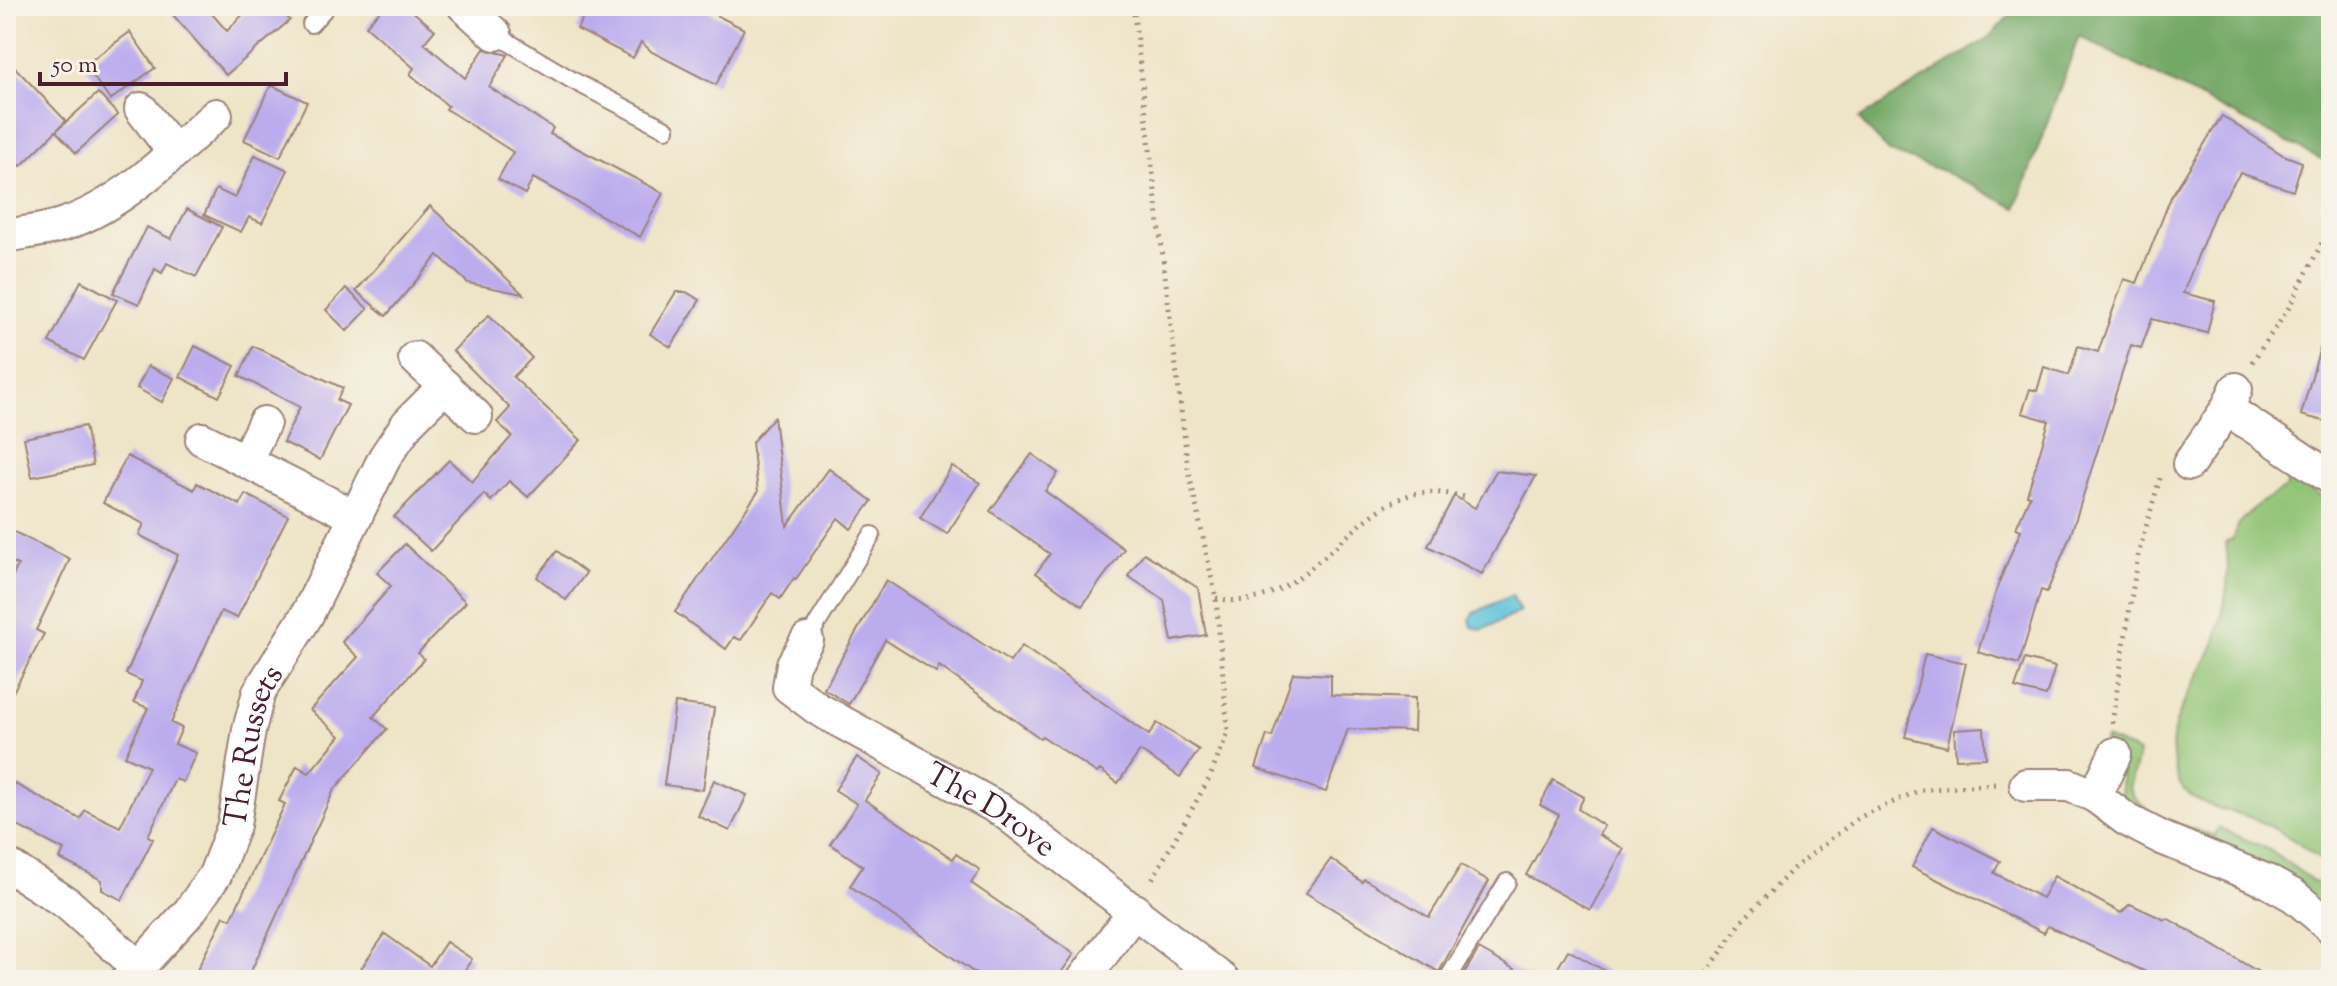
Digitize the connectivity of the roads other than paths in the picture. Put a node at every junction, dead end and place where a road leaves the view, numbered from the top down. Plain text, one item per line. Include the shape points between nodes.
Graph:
1 (327, 6) edge
2 (464, 6) edge
3 (311, 24) dead end
4 (495, 34) joint
5 (141, 109) dead end
6 (216, 115) dead end
7 (666, 129) dead end
8 (174, 152) junction
9 (6, 236) edge
10 (415, 358) dead end
11 (445, 386) junction
12 (476, 416) dead end
13 (264, 423) dead end
14 (202, 439) dead end
15 (246, 460) junction
16 (2189, 464) road end
17 (2331, 478) edge
18 (356, 517) junction
19 (872, 535) dead end
20 (807, 640) joint
21 (2115, 754) road end
22 (2026, 785) road end
23 (2095, 796) junction
24 (6, 864) edge
25 (1507, 882) dead end
26 (1135, 910) junction
27 (2331, 927) edge
28 (132, 974) edge
29 (1083, 980) edge
30 (1223, 980) edge
31 (1447, 980) edge

1 - 3 lane
2 - 4 street
4 - 7 lane
5 - 8 street
6 - 8 street
8 - 9 street via 91,212 56,227
10 - 11 street
11 - 12 street
11 - 18 street, The Russets via 408,423
13 - 15 street
14 - 15 street
15 - 18 street
16 - 17 street via 2232,399
18 - 28 street, The Russets via 307,615 259,692 234,825 215,875
19 - 20 lane
20 - 26 street, The Drove via 793,664 789,687 818,709 1003,811
21 - 23 street
22 - 23 street via 2069,785
23 - 27 street via 2162,838 2267,881
24 - 28 street, The Russets via 68,904
25 - 31 lane
26 - 29 street
26 - 30 street, The Drove

